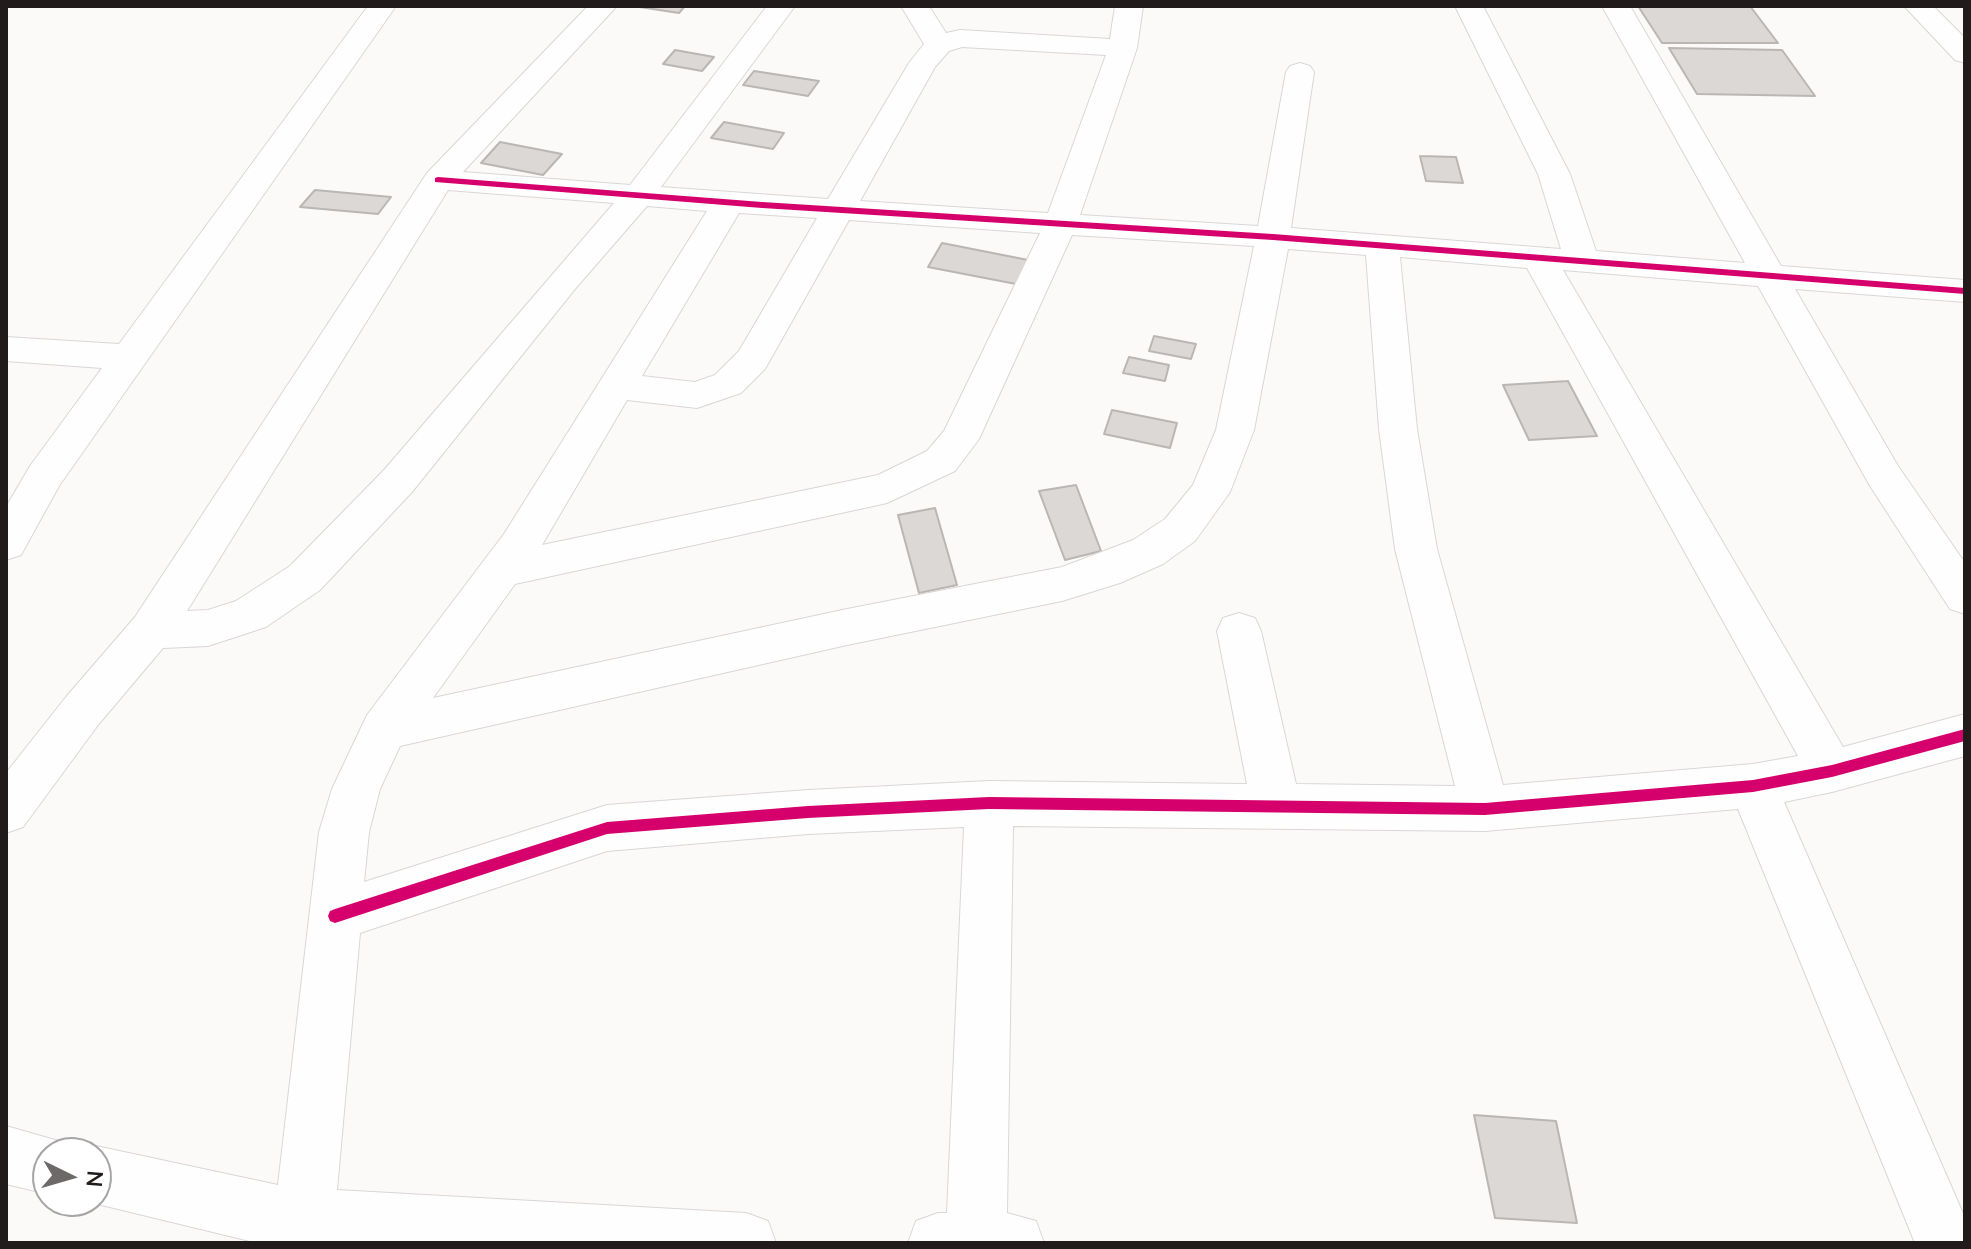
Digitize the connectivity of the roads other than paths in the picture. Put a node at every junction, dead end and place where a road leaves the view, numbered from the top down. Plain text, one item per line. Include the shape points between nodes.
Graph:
1 (382, 6) edge
2 (603, 6) edge
3 (781, 6) edge
4 (915, 6) edge
5 (1129, 6) edge
6 (1469, 6) edge
7 (1616, 6) edge
8 (1918, 6) edge
9 (939, 45) junction
10 (1123, 48) junction
11 (1965, 54) edge
12 (1300, 72) dead end
13 (438, 180) junction
14 (638, 196) junction
15 (729, 202) junction
16 (838, 209) junction
17 (1061, 223) junction
18 (1273, 237) junction
19 (1382, 245) junction
20 (1539, 258) junction
21 (1582, 262) junction
22 (1772, 276) junction
23 (1965, 291) edge
24 (6, 349) edge
25 (130, 357) junction
26 (617, 386) junction
27 (11, 526) edge
28 (500, 570) junction
29 (1965, 597) edge
30 (151, 630) junction
31 (1239, 631) dead end
32 (384, 729) junction
33 (1965, 735) edge
34 (1832, 771) junction
35 (1753, 786) junction
36 (989, 803) junction
37 (1276, 806) junction
38 (1485, 809) junction
39 (6, 811) edge
40 (335, 916) junction
41 (6, 1155) edge
42 (32, 1161) edge
43 (112, 1180) edge
44 (304, 1218) junction
45 (976, 1242) edge
46 (746, 1243) edge
47 (1945, 1243) edge

1 - 25 street
2 - 13 street
3 - 14 street
4 - 9 street
5 - 10 street
6 - 21 street via 1554,174
7 - 22 street
8 - 11 street
9 - 10 street via 960,38
9 - 16 street via 923,63
10 - 17 street
12 - 18 street
13 - 14 street
13 - 30 street
14 - 15 street
14 - 30 street via 398,481 305,578 251,614 208,628
15 - 16 street
15 - 26 street
16 - 17 street
16 - 26 street via 752,360 728,384 697,395
17 - 18 street
17 - 28 street via 960,439 941,461 887,488
18 - 19 street
18 - 32 street via 1235,430 1210,492 1180,530 1148,552 1062,584
19 - 20 street
19 - 38 street via 1398,429 1416,549
20 - 21 street
20 - 34 street
21 - 22 street
22 - 23 street
22 - 29 street via 1884,476
24 - 25 street
25 - 27 street
26 - 28 street
28 - 32 street
30 - 39 street
31 - 37 street
32 - 40 street via 356,789 344,832
33 - 34 street
34 - 35 street
35 - 38 street
35 - 47 street
36 - 37 street
36 - 40 street via 607,828
36 - 45 street
37 - 38 street
40 - 44 street
41 - 42 street
43 - 44 street via 258,1213
44 - 46 street

